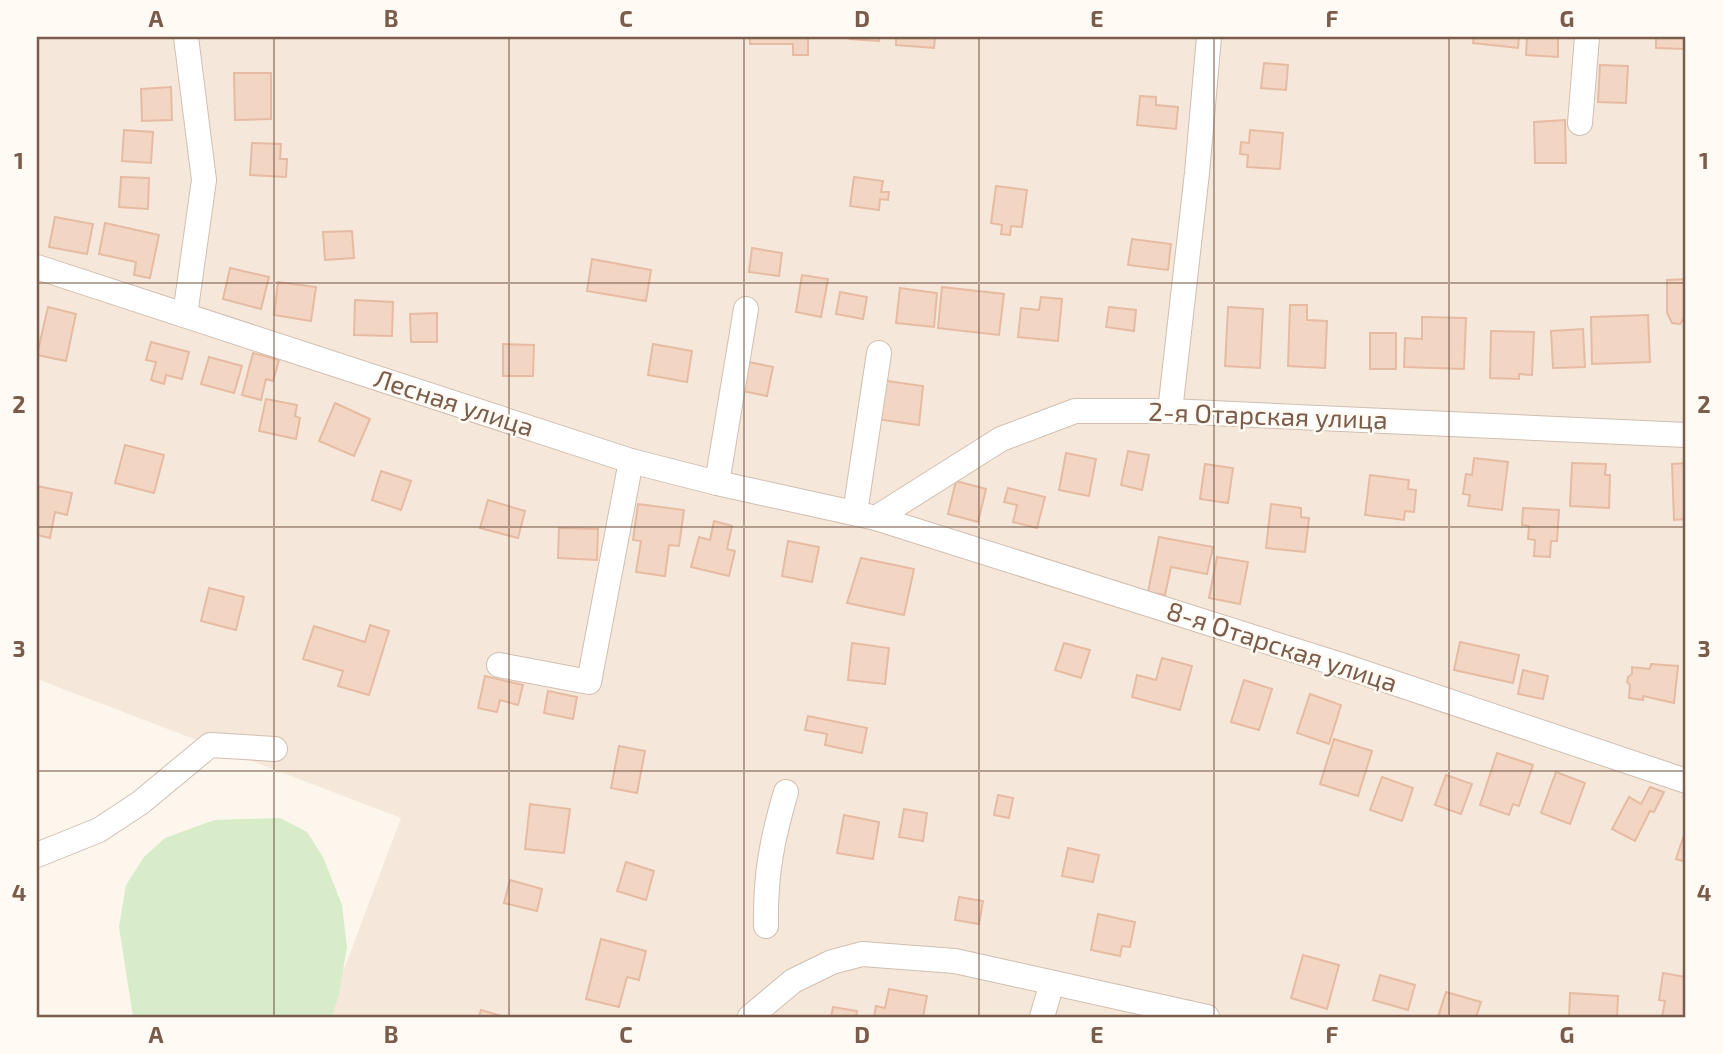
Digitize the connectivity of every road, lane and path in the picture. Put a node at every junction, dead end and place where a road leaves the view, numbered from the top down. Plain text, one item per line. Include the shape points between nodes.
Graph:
1 (186, 37) edge
2 (1209, 37) edge
3 (1587, 37) edge
4 (1580, 123) dead end
5 (37, 267) edge
6 (746, 309) dead end
7 (184, 315) junction
8 (879, 353) dead end
9 (1170, 411) junction
10 (1686, 435) edge
11 (631, 461) junction
12 (717, 483) junction
13 (866, 515) junction
14 (499, 664) dead end
15 (275, 749) dead end
16 (1686, 781) edge
17 (786, 792) dead end
18 (37, 855) edge
19 (766, 926) dead end
20 (1052, 983) junction
21 (756, 1014) edge
22 (1042, 1017) edge
23 (1207, 1017) edge

1 - 7 street via 204,180
2 - 9 street
3 - 4 street
5 - 7 street, Лесная улица
6 - 12 street
7 - 11 street, Лесная улица
8 - 13 street
9 - 10 street, 2-я Отарская улица
9 - 13 street, 2-я Отарская улица via 1075,411 1001,439
11 - 12 street, Лесная улица
11 - 14 street via 590,682
12 - 13 street, Лесная улица
13 - 16 street, 8-я Отарская улица via 1340,665
15 - 18 street via 210,745 99,830
17 - 19 street via 765,887
20 - 21 street via 955,961 862,954 793,981
20 - 22 street
20 - 23 street

